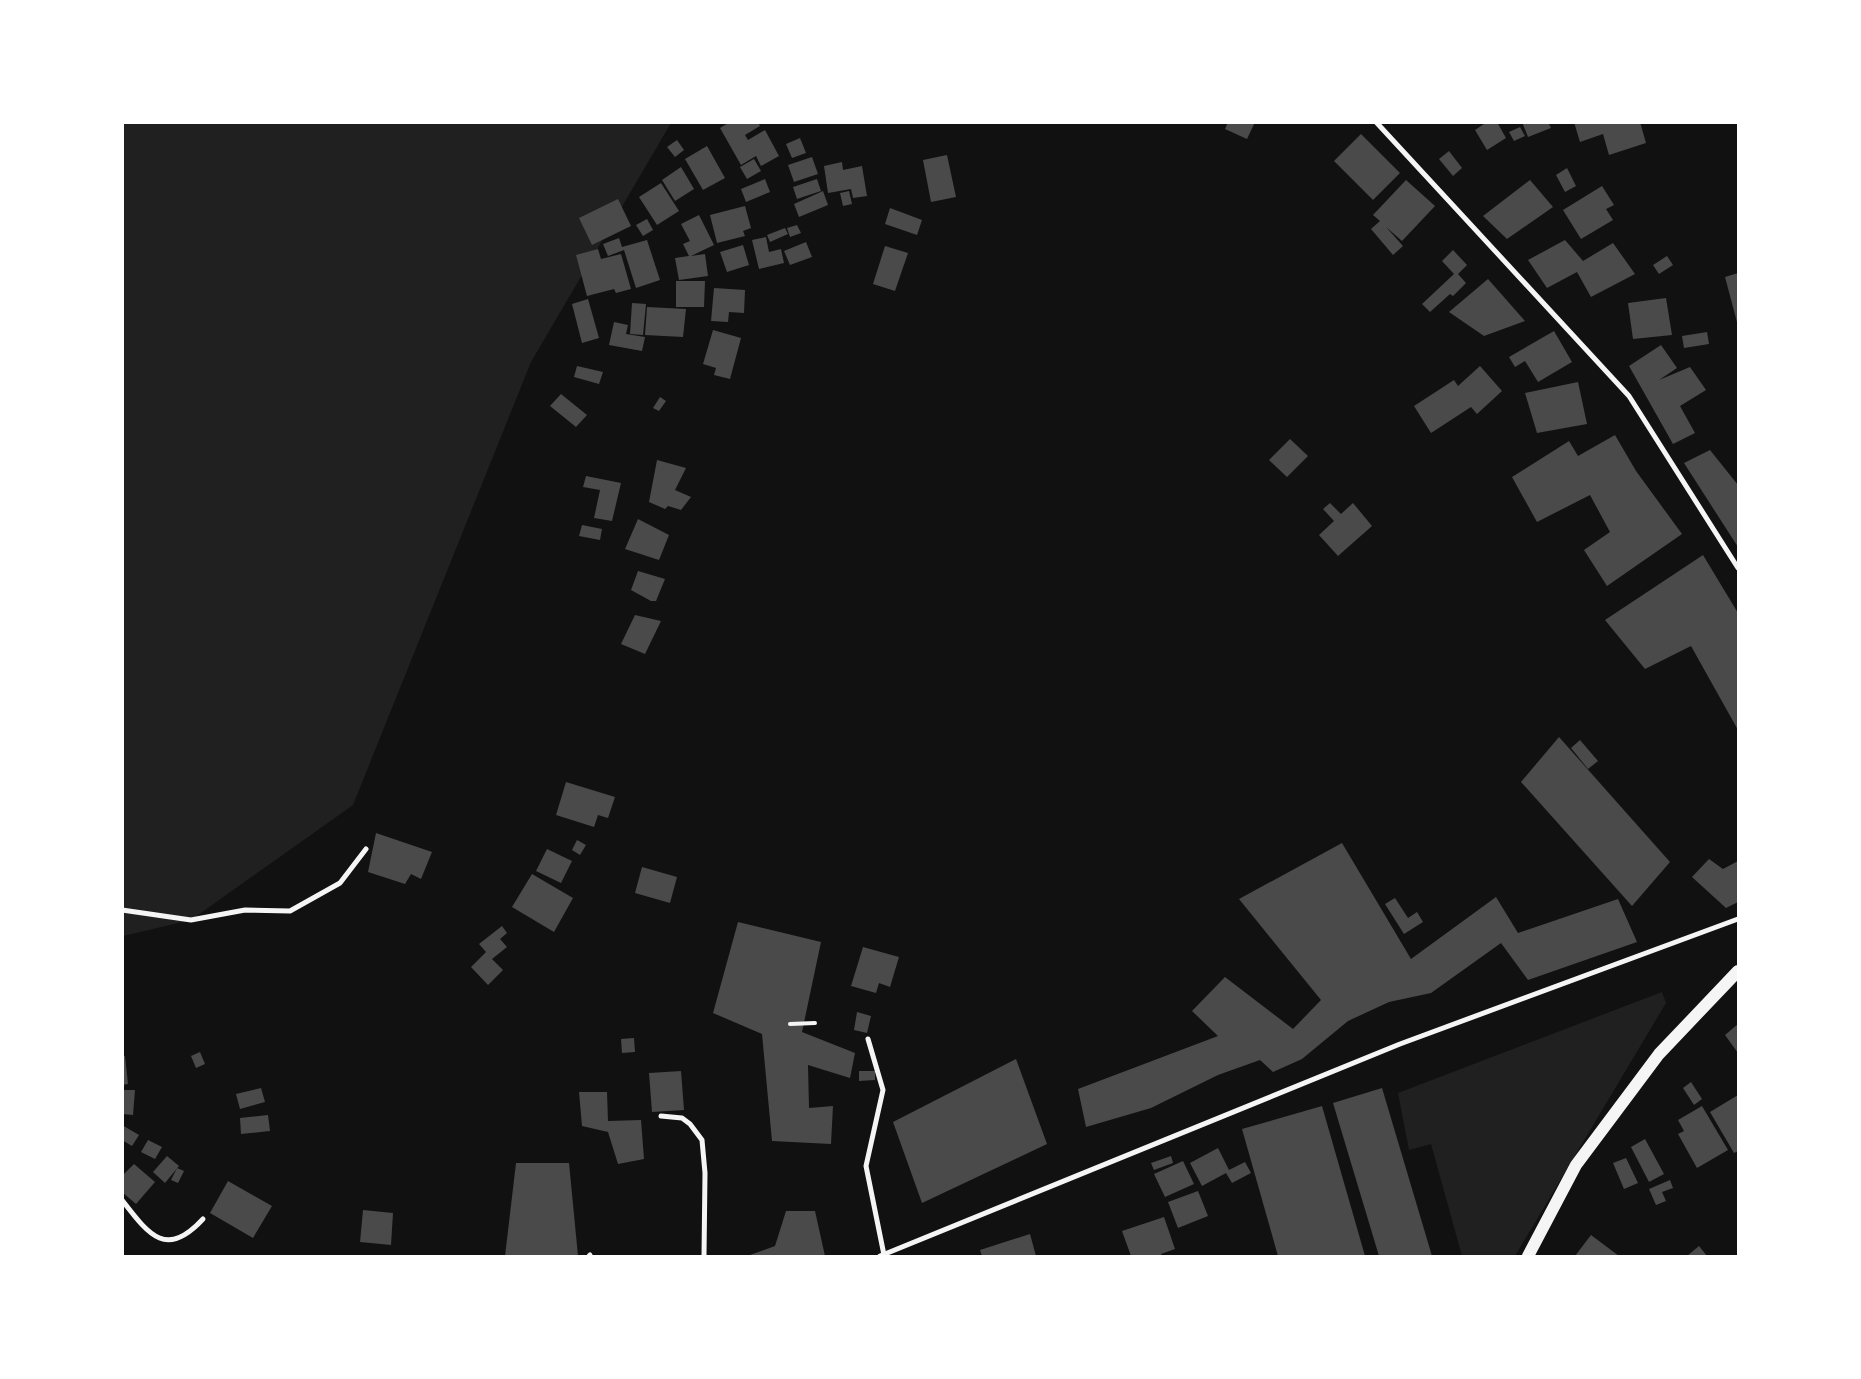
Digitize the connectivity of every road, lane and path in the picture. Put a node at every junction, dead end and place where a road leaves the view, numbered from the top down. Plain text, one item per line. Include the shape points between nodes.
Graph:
1 (1376, 122) edge
2 (1738, 568) edge
3 (366, 849) dead end
4 (122, 910) edge
5 (1738, 919) edge
6 (1738, 971) edge
7 (790, 1024) dead end
8 (815, 1024) dead end
9 (868, 1039) dead end
10 (661, 1116) dead end
11 (122, 1200) edge
12 (203, 1219) dead end
13 (704, 1256) edge
14 (882, 1256) edge
15 (1528, 1256) edge

1 - 2 street via 1628,396
3 - 4 street via 340,883 290,911 244,910 191,920
5 - 14 street via 1400,1044
6 - 15 main road via 1658,1054 1582,1157
7 - 8 lane
9 - 14 street via 883,1090 866,1166
10 - 13 street via 682,1118 702,1140
11 - 12 street via 140,1223 161,1240 173,1241 190,1232

